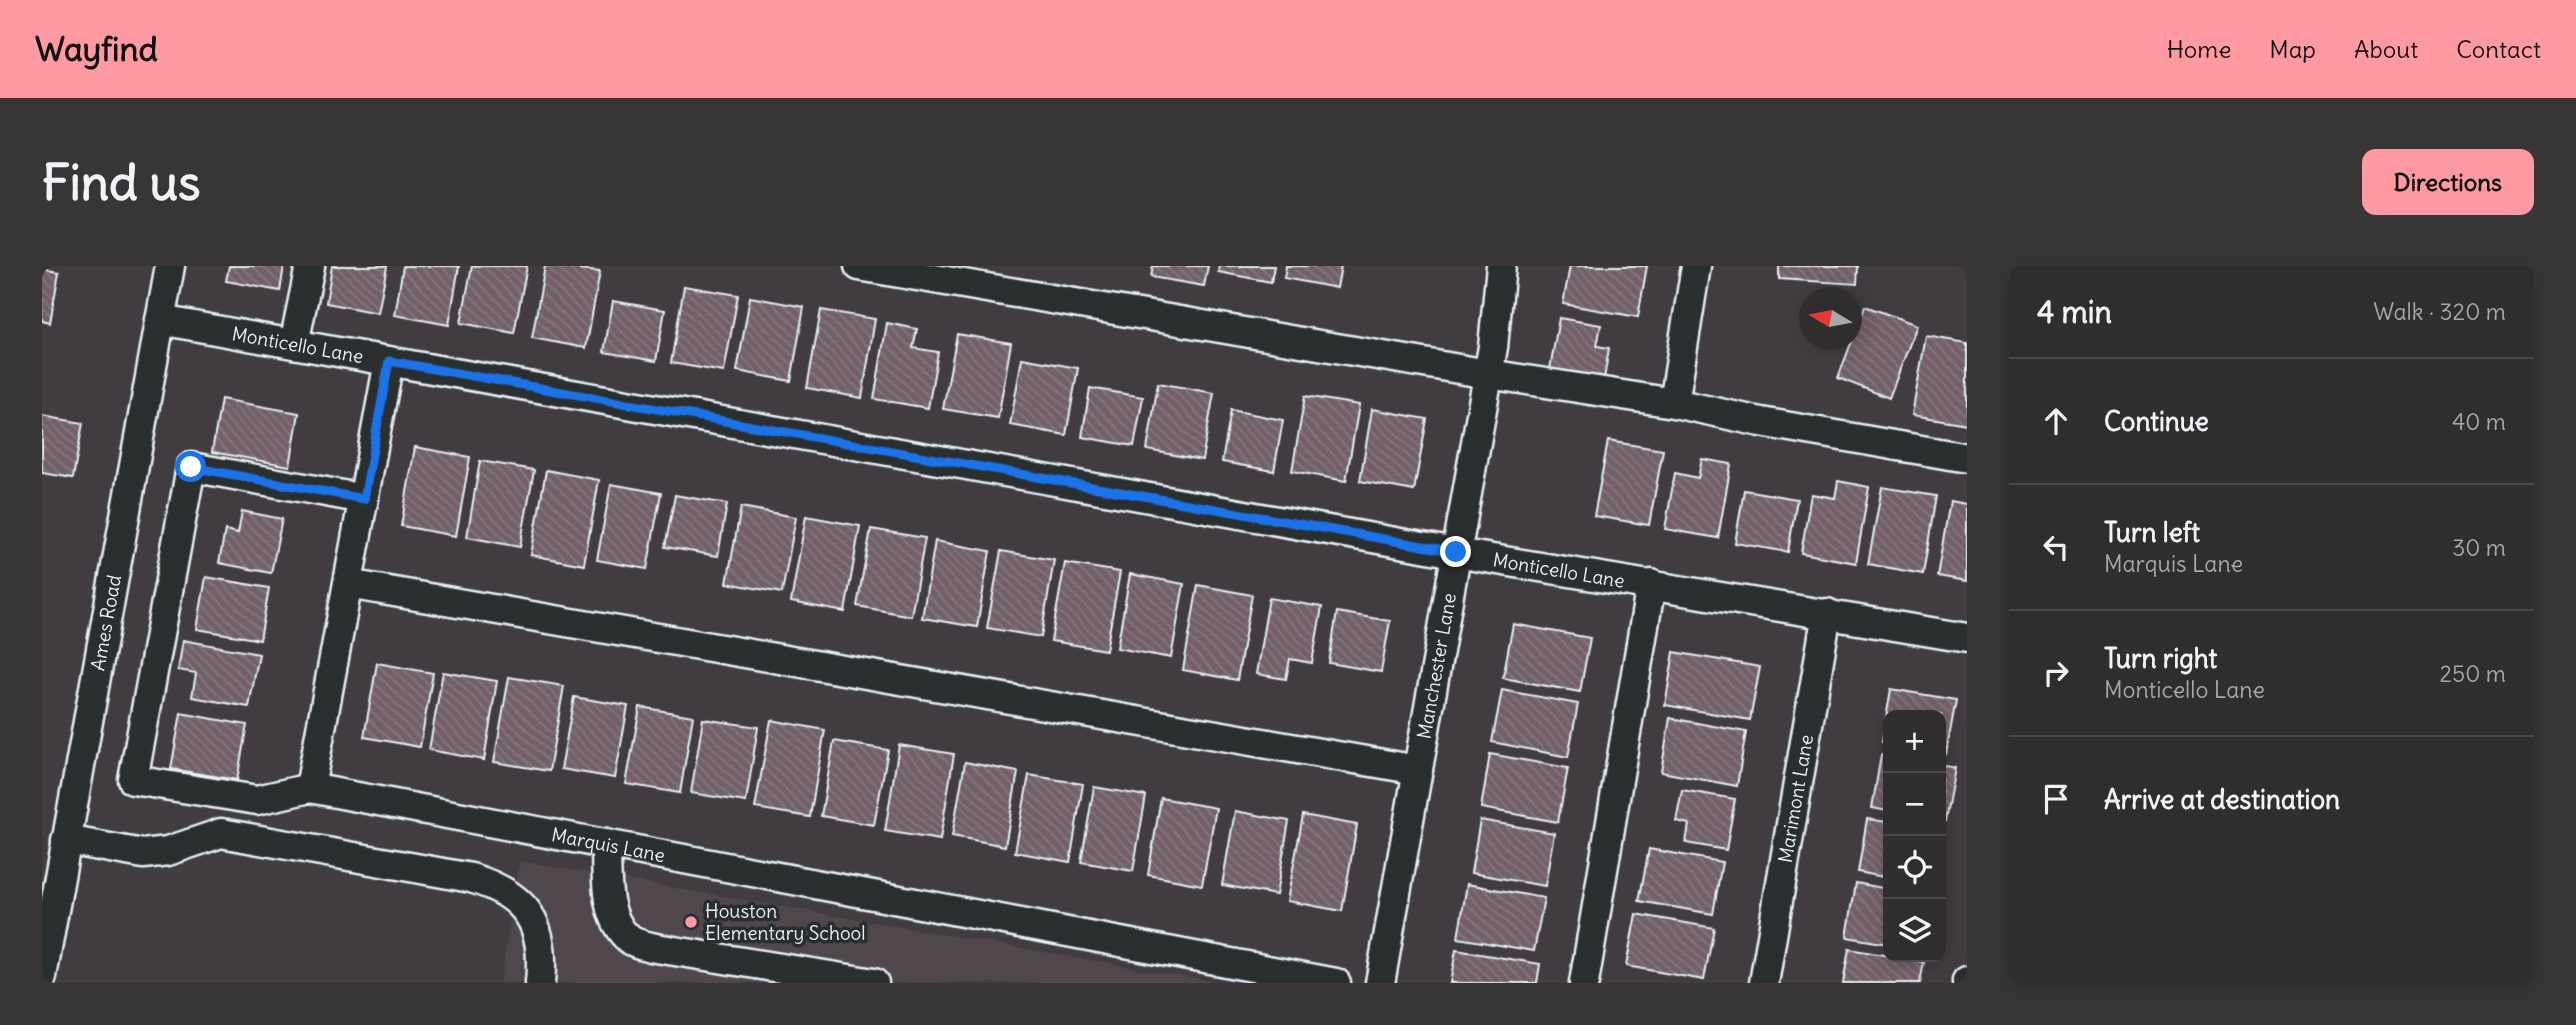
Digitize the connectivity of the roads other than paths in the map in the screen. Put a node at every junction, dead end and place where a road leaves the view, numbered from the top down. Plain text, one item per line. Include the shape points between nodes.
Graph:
1 (170, 266) edge
2 (310, 266) edge
3 (859, 266) edge
4 (1501, 266) edge
5 (1696, 266) edge
6 (160, 320) junction
7 (294, 344) junction
8 (389, 361) junction
9 (1488, 374) junction
10 (1674, 403) junction
11 (1967, 458) edge
12 (364, 499) junction
13 (1456, 552) junction
14 (348, 584) junction
15 (1651, 584) junction
16 (1827, 613) junction
17 (1967, 638) edge
18 (1418, 769) junction
19 (310, 788) junction
20 (66, 840) junction
21 (606, 844) junction
22 (1262, 976) edge
23 (42, 977) edge
24 (540, 983) edge
25 (874, 983) edge
26 (1336, 983) edge
27 (1380, 983) edge
28 (1584, 983) edge
29 (1764, 983) edge

1 - 6 street, Ames Road
2 - 7 street
3 - 9 street
4 - 9 street, Manchester Lane
5 - 10 street
6 - 7 street, Monticello Lane
6 - 20 street, Ames Road
7 - 8 street, Monticello Lane
8 - 12 street
8 - 13 street, Monticello Lane
9 - 10 street
9 - 13 street, Manchester Lane
10 - 11 street
12 - 14 street
12 - 19 street via 191,467 133,780 257,800
13 - 15 street, Monticello Lane
13 - 18 street, Manchester Lane
14 - 18 street
14 - 19 street
15 - 16 street, Monticello Lane
15 - 28 street
16 - 17 street, Monticello Lane
16 - 29 street, Marimont Lane
18 - 27 street, Manchester Lane
19 - 21 street, Marquis Lane
20 - 23 street, Ames Road
20 - 24 street via 143,854 168,851 221,833 490,883 521,903 537,927 543,954
21 - 22 street, Marquis Lane
21 - 25 street via 608,895 616,921 630,940
22 - 26 street, Marquis Lane

